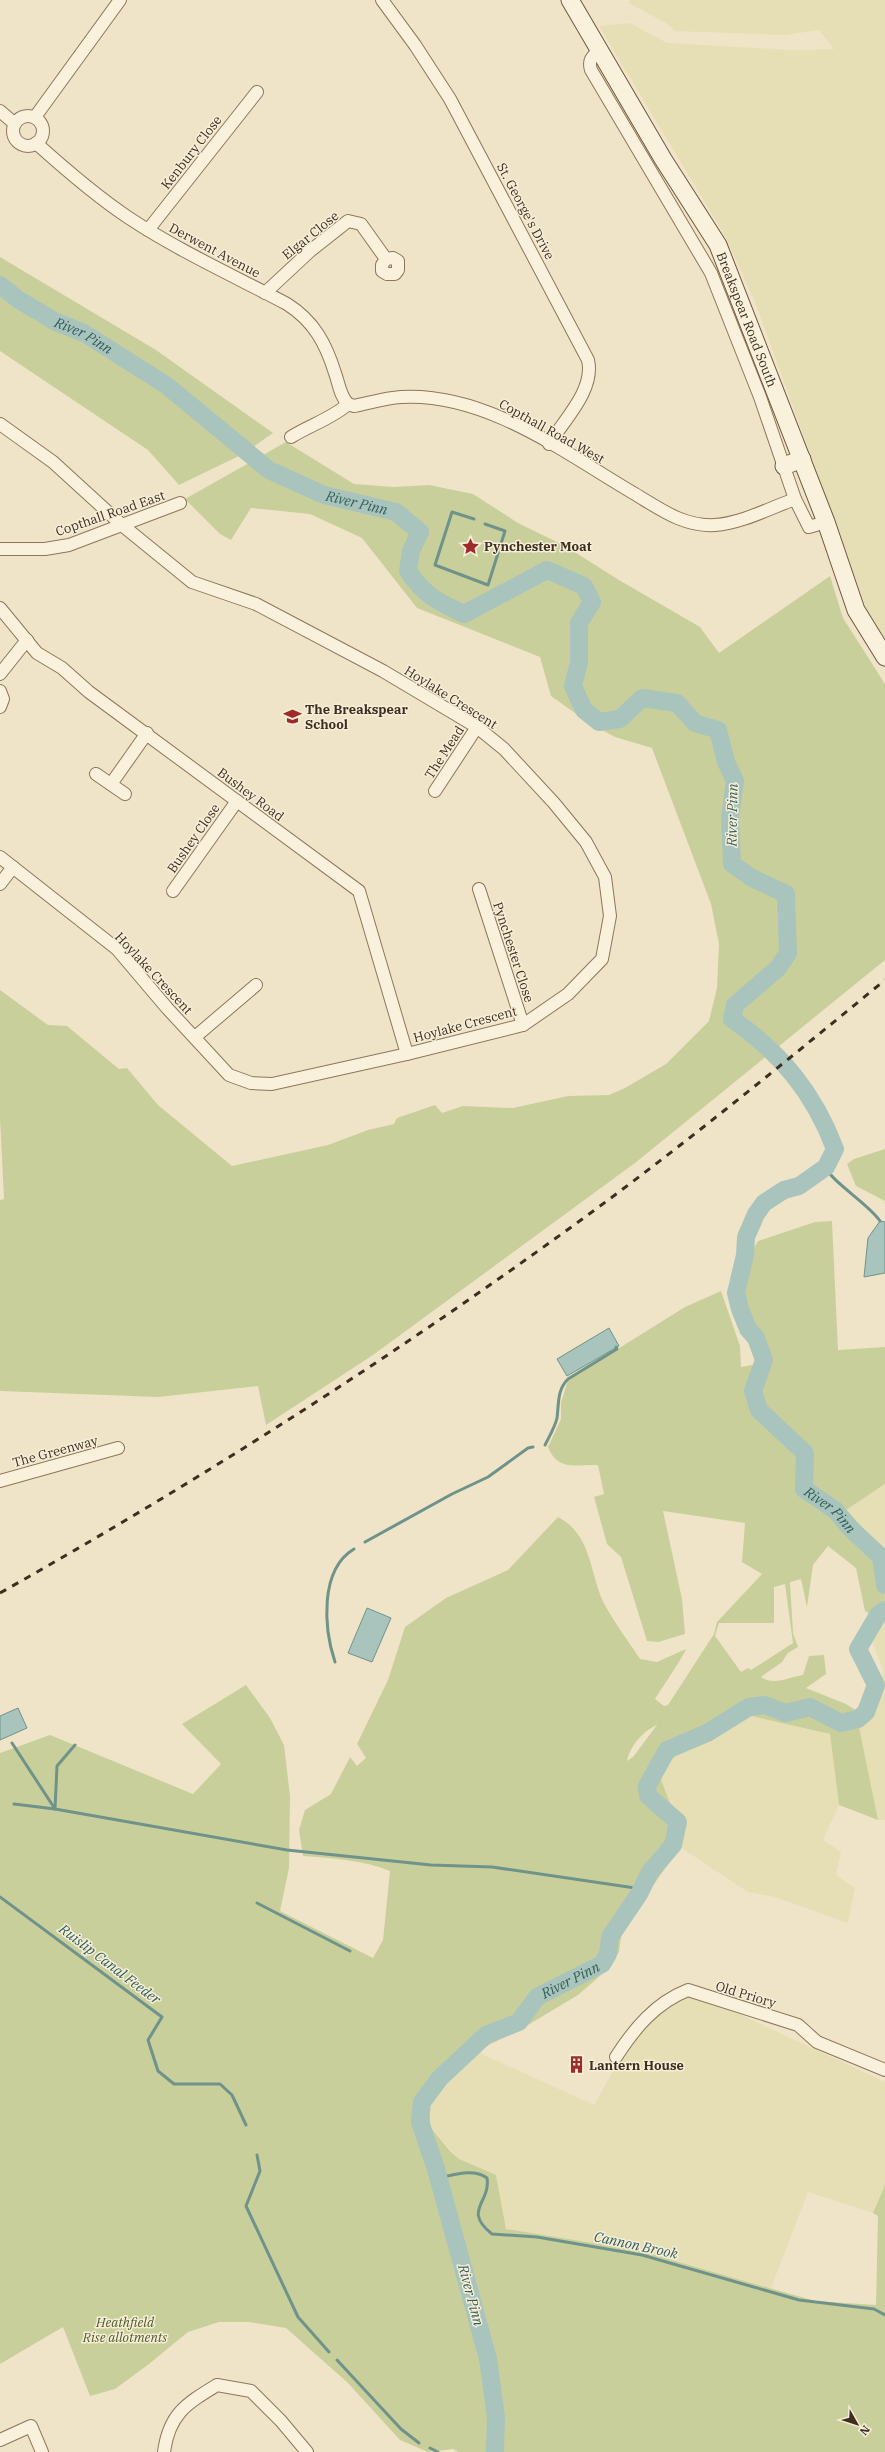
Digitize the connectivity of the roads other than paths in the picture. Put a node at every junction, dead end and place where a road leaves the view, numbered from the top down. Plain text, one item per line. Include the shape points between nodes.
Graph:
1 (120, 0) edge
2 (382, 0) edge
3 (570, 0) edge
4 (599, 50) junction
5 (256, 92) dead end
6 (0, 111) edge
7 (35, 117) junction
8 (14, 123) junction
9 (36, 144) junction
10 (148, 230) junction
11 (386, 259) dead end
12 (726, 265) junction
13 (711, 273) junction
14 (265, 293) junction
15 (348, 404) junction
16 (0, 424) edge
17 (291, 436) dead end
18 (549, 444) junction
19 (802, 459) junction
20 (784, 466) junction
21 (795, 499) junction
22 (180, 503) dead end
23 (826, 522) junction
24 (122, 526) junction
25 (0, 549) edge
26 (0, 608) edge
27 (26, 640) junction
28 (885, 657) edge
29 (0, 674) edge
30 (0, 691) edge
31 (0, 707) edge
32 (477, 727) junction
33 (148, 733) junction
34 (96, 774) dead end
35 (111, 784) junction
36 (435, 792) dead end
37 (124, 794) dead end
38 (237, 801) junction
39 (0, 857) edge
40 (13, 867) junction
41 (0, 884) edge
42 (479, 889) dead end
43 (173, 891) dead end
44 (256, 985) dead end
45 (523, 1025) junction
46 (195, 1037) junction
47 (407, 1054) junction
48 (118, 1448) dead end
49 (0, 1481) edge
50 (616, 2057) dead end
51 (885, 2070) edge
52 (0, 2440) edge
53 (42, 2452) edge
54 (164, 2452) edge
55 (307, 2452) edge

1 - 7 street
2 - 18 street, St. George's Drive via 415,44 450,99 588,360 590,372 587,384
3 - 4 street, Breakspear Road South
4 - 12 street, Breakspear Road South via 718,246
4 - 13 street via 589,63 591,70
5 - 10 street, Kenbury Close
6 - 8 street
7 - 8 street via 22,116
7 - 9 street via 43,130
8 - 9 street via 12,132 16,142 26,146
9 - 10 street, Derwent Avenue via 84,186
10 - 14 street, Derwent Avenue via 184,252
11 - 14 street, Elgar Close via 362,224 348,221
12 - 13 street
12 - 19 street, Breakspear Road South
13 - 20 street
14 - 15 street, Derwent Avenue via 295,309 315,328 325,344 342,396
15 - 17 street via 338,413 312,423
15 - 18 street, Copthall Road West via 354,406 402,397 462,403 499,416
16 - 24 street, Hoylake Crescent via 53,462
18 - 21 street, Copthall Road West via 678,520 715,525 741,519
19 - 20 street
19 - 23 street, Breakspear Road South
20 - 21 street
21 - 23 street via 809,527
22 - 24 street, Copthall Road East
23 - 28 street, Breakspear Road South via 856,610
24 - 25 street, Copthall Road East via 69,545 45,549
24 - 32 street, Hoylake Crescent via 192,582 256,604 383,671
26 - 27 street, Bushey Road
27 - 29 street
27 - 33 street, Bushey Road via 37,653 62,668 89,692
30 - 31 street via 3,699
32 - 36 street, The Mead
32 - 45 street, Hoylake Crescent via 504,749 554,803 586,842 605,876 610,916 602,959 568,994
33 - 35 street
33 - 38 street, Bushey Road
34 - 35 street
35 - 37 street
38 - 43 street, Bushey Close
38 - 47 street, Bushey Road via 359,891
39 - 40 street, Hoylake Crescent
40 - 41 street
40 - 46 street, Hoylake Crescent via 117,949
42 - 45 street, Pynchester Close
44 - 46 street
45 - 47 street, Hoylake Crescent
46 - 47 street, Hoylake Crescent via 229,1075 251,1083 272,1084
48 - 49 street, The Greenway
50 - 51 street, Old Priory via 651,2011 688,1990 798,2025 817,2042
52 - 53 street via 31,2426
54 - 55 street via 166,2432 185,2405 217,2386 251,2391

